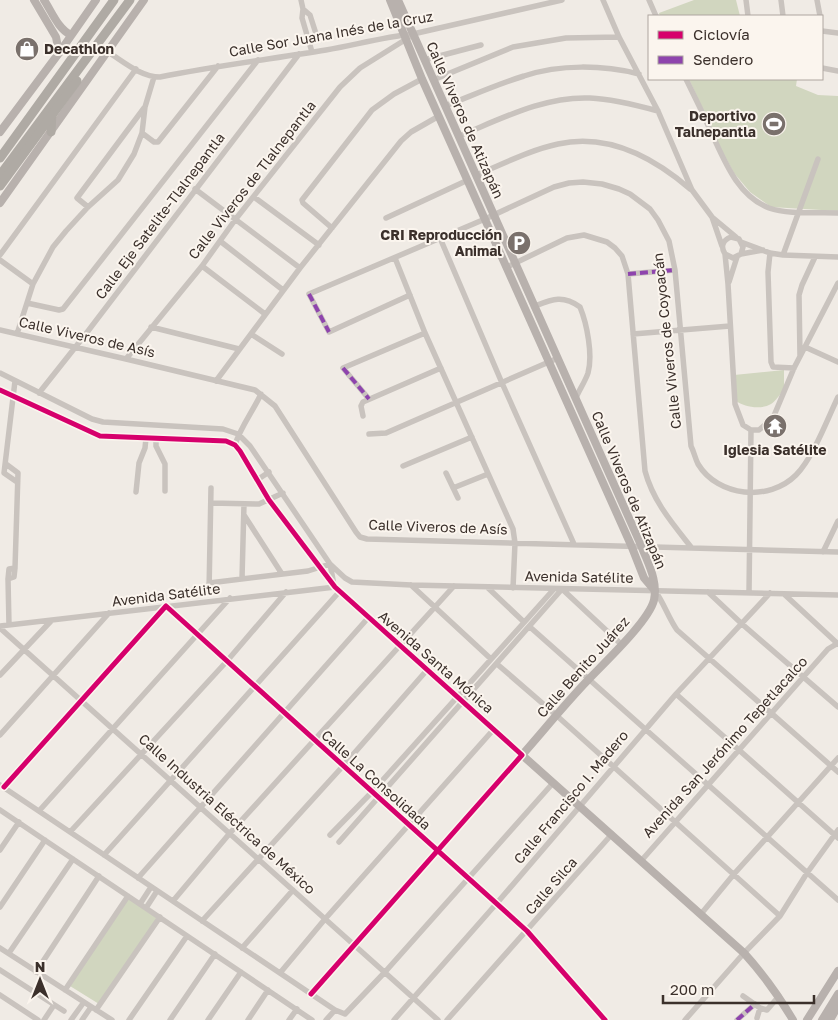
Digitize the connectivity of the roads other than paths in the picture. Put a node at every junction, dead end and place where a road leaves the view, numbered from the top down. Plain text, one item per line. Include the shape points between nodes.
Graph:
1 (34, 0) edge
2 (44, 0) edge
3 (96, 0) edge
4 (108, 0) edge
5 (114, 0) edge
6 (130, 0) edge
7 (134, 0) edge
8 (144, 0) edge
9 (300, 0) edge
10 (390, 0) edge
11 (398, 0) edge
12 (562, 0) edge
13 (603, 0) edge
14 (649, 0) edge
15 (746, 0) edge
16 (781, 0) edge
17 (817, 0) edge
18 (304, 9) junction
19 (107, 10) junction
20 (656, 15) edge
21 (748, 15) edge
22 (783, 15) edge
23 (820, 15) edge
24 (823, 30) edge
25 (838, 33) edge
26 (413, 34) junction
27 (71, 35) junction
28 (619, 37) junction
29 (405, 38) junction
30 (318, 40) dead end
31 (481, 45) dead end
32 (108, 52) junction
33 (312, 52) junction
34 (59, 53) junction
35 (299, 54) junction
36 (258, 60) junction
37 (424, 60) junction
38 (218, 66) junction
39 (823, 68) edge
40 (136, 70) junction
41 (838, 71) edge
42 (639, 74) junction
43 (154, 77) junction
44 (422, 79) junction
45 (434, 80) junction
46 (686, 80) edge
47 (52, 105) junction
48 (445, 106) junction
49 (145, 107) junction
50 (658, 111) junction
51 (440, 116) junction
52 (0, 132) edge
53 (51, 132) junction
54 (142, 133) junction
55 (459, 136) junction
56 (0, 158) edge
57 (818, 159) dead end
58 (0, 175) edge
59 (476, 175) junction
60 (468, 180) junction
61 (0, 186) edge
62 (195, 189) junction
63 (692, 190) junction
64 (254, 197) junction
65 (0, 203) edge
66 (88, 207) junction
67 (798, 212) junction
68 (838, 213) edge
69 (494, 215) junction
70 (386, 218) dead end
71 (712, 218) junction
72 (485, 219) junction
73 (235, 220) junction
74 (332, 228) junction
75 (736, 237) junction
76 (440, 238) junction
77 (220, 241) junction
78 (742, 242) junction
79 (319, 245) junction
80 (722, 246) junction
81 (767, 251) junction
82 (725, 254) junction
83 (0, 255) edge
84 (739, 255) junction
85 (784, 255) junction
86 (816, 257) junction
87 (838, 257) edge
88 (395, 258) junction
89 (0, 260) edge
90 (515, 263) junction
91 (202, 266) junction
92 (507, 267) junction
93 (300, 268) junction
94 (675, 270) junction
95 (628, 274) junction
96 (838, 282) edge
97 (33, 284) junction
98 (728, 284) junction
99 (283, 290) junction
100 (410, 296) junction
101 (27, 303) junction
102 (535, 306) junction
103 (266, 314) junction
104 (730, 326) junction
105 (151, 327) junction
106 (0, 330) edge
107 (682, 330) junction
108 (425, 333) junction
109 (18, 334) junction
110 (251, 334) junction
111 (633, 334) junction
112 (805, 347) junction
113 (74, 348) junction
114 (239, 349) junction
115 (282, 354) dead end
116 (800, 357) junction
117 (558, 358) junction
118 (126, 359) junction
119 (549, 361) junction
120 (838, 362) edge
121 (441, 368) junction
122 (794, 368) junction
123 (0, 373) edge
124 (15, 381) junction
125 (216, 381) junction
126 (502, 383) junction
127 (0, 390) edge
128 (39, 393) junction
129 (261, 394) junction
130 (13, 396) junction
131 (838, 397) edge
132 (576, 398) junction
133 (368, 399) junction
134 (457, 403) junction
135 (363, 416) dead end
136 (193, 428) junction
137 (751, 430) junction
138 (238, 434) junction
139 (369, 434) dead end
140 (472, 437) junction
141 (146, 438) junction
142 (156, 438) junction
143 (194, 439) junction
144 (235, 445) junction
145 (6, 464) junction
146 (403, 466) dead end
147 (269, 472) junction
148 (446, 473) dead end
149 (488, 474) junction
150 (257, 480) junction
151 (17, 482) junction
152 (211, 488) dead end
153 (453, 488) junction
154 (165, 491) dead end
155 (136, 492) dead end
156 (283, 493) junction
157 (751, 493) junction
158 (458, 498) dead end
159 (270, 500) junction
160 (211, 503) junction
161 (244, 504) junction
162 (244, 515) junction
163 (838, 521) edge
164 (514, 543) junction
165 (574, 544) junction
166 (631, 545) junction
167 (641, 545) junction
168 (691, 547) junction
169 (751, 549) junction
170 (823, 552) junction
171 (838, 552) edge
172 (330, 564) junction
173 (318, 567) junction
174 (282, 574) junction
175 (242, 579) junction
176 (210, 583) junction
177 (412, 585) junction
178 (454, 586) junction
179 (335, 587) junction
180 (486, 587) junction
181 (513, 588) junction
182 (554, 589) junction
183 (562, 590) junction
184 (654, 591) junction
185 (209, 592) dead end
186 (286, 592) junction
187 (340, 592) junction
188 (708, 592) junction
189 (749, 593) junction
190 (770, 593) junction
191 (784, 594) junction
192 (838, 595) edge
193 (230, 598) junction
194 (166, 606) junction
195 (435, 607) junction
196 (109, 613) junction
197 (368, 618) junction
198 (51, 621) junction
199 (524, 622) junction
200 (742, 624) junction
201 (9, 625) junction
202 (0, 627) edge
203 (530, 627) junction
204 (838, 633) edge
205 (197, 634) junction
206 (836, 642) edge
207 (400, 645) junction
208 (622, 645) junction
209 (24, 649) junction
210 (709, 658) junction
211 (491, 659) junction
212 (227, 661) junction
213 (497, 664) junction
214 (427, 670) junction
215 (0, 675) edge
216 (53, 675) junction
217 (804, 677) junction
218 (589, 679) junction
219 (256, 687) junction
220 (676, 694) junction
221 (458, 696) junction
222 (82, 701) junction
223 (464, 702) junction
224 (838, 708) edge
225 (771, 712) junction
226 (284, 713) junction
227 (556, 715) junction
228 (112, 728) junction
229 (494, 729) junction
230 (646, 729) junction
231 (0, 735) edge
232 (314, 740) junction
233 (739, 749) junction
234 (142, 754) junction
235 (522, 755) junction
236 (838, 758) edge
237 (343, 766) junction
238 (613, 766) junction
239 (831, 766) junction
240 (838, 772) edge
241 (170, 780) junction
242 (553, 783) junction
243 (707, 785) junction
244 (2, 786) edge
245 (372, 792) junction
246 (379, 798) junction
247 (799, 802) junction
248 (580, 806) junction
249 (201, 808) junction
250 (0, 810) edge
251 (39, 810) junction
252 (19, 822) junction
253 (674, 822) junction
254 (409, 825) junction
255 (70, 832) junction
256 (230, 833) junction
257 (612, 834) junction
258 (837, 834) edge
259 (330, 835) dead end
260 (768, 838) junction
261 (45, 840) junction
262 (339, 842) dead end
263 (0, 850) edge
264 (438, 851) junction
265 (104, 855) junction
266 (73, 859) junction
267 (259, 859) junction
268 (641, 861) junction
269 (808, 873) junction
270 (734, 874) junction
271 (99, 876) junction
272 (138, 878) junction
273 (468, 878) junction
274 (151, 887) junction
275 (293, 890) junction
276 (158, 891) junction
277 (128, 896) junction
278 (838, 900) edge
279 (173, 901) junction
280 (497, 903) junction
281 (140, 904) junction
282 (0, 907) edge
283 (146, 908) junction
284 (701, 914) junction
285 (780, 916) junction
286 (160, 917) junction
287 (325, 919) junction
288 (202, 921) junction
289 (527, 930) junction
290 (187, 936) junction
291 (355, 945) junction
292 (0, 948) edge
293 (242, 948) junction
294 (9, 953) junction
295 (744, 953) junction
296 (215, 954) junction
297 (0, 970) edge
298 (838, 971) edge
299 (36, 972) junction
300 (241, 972) junction
301 (385, 972) junction
302 (280, 973) junction
303 (838, 979) edge
304 (65, 990) junction
305 (268, 990) junction
306 (312, 994) junction
307 (838, 994) edge
308 (0, 995) edge
309 (743, 996) dead end
310 (779, 996) junction
311 (414, 998) junction
312 (84, 1002) junction
313 (54, 1005) junction
314 (758, 1006) junction
315 (838, 1006) edge
316 (94, 1009) junction
317 (297, 1009) junction
318 (335, 1010) junction
319 (64, 1011) dead end
320 (757, 1018) dead end
321 (38, 1020) edge
322 (44, 1020) edge
323 (71, 1020) edge
324 (82, 1020) edge
325 (112, 1020) edge
326 (129, 1020) edge
327 (170, 1020) edge
328 (208, 1020) edge
329 (248, 1020) edge
330 (289, 1020) edge
331 (312, 1020) edge
332 (326, 1020) edge
333 (394, 1020) edge
334 (438, 1020) edge
335 (447, 1020) edge
336 (605, 1020) edge
337 (685, 1020) edge
338 (737, 1020) edge
339 (793, 1020) edge
340 (807, 1020) edge
341 (812, 1020) edge
342 (822, 1020) edge
343 (830, 1020) edge

1 - 34 main road via 56,37
2 - 27 main road via 60,26
3 - 27 main road
4 - 19 highway
5 - 19 highway
6 - 47 highway
7 - 61 highway, bridge
8 - 32 main road
9 - 18 street
10 - 29 main road, Calle Viveros de Atizapán
11 - 26 main road, Calle Viveros de Atizapán
12 - 26 street, Calle Sor Juana Inés de la Cruz
13 - 28 street
14 - 20 street
15 - 21 street
16 - 22 street
17 - 23 street
18 - 30 street via 310,15
18 - 33 street via 302,18
19 - 56 highway
24 - 25 street
26 - 29 street, Calle Viveros de Tlalnepantla
26 - 37 main road, Calle Viveros de Atizapán
27 - 34 main road
28 - 42 street
28 - 45 street via 566,38 513,47
29 - 33 street, Calle Sor Juana Inés de la Cruz
29 - 44 main road, Calle Viveros de Atizapán
29 - 64 street, Calle Viveros de Tlalnepantla via 350,76
31 - 37 street
32 - 40 street
32 - 53 main road
33 - 35 street, Calle Sor Juana Inés de la Cruz
34 - 52 main road
35 - 36 street, Calle Sor Juana Inés de la Cruz
35 - 62 street, Calle Eje Satelite-Tlalnepantla
36 - 38 street, Calle Sor Juana Inés de la Cruz
36 - 101 street via 63,309
37 - 45 main road, Calle Viveros de Atizapán
38 - 43 street, Calle Sor Juana Inés de la Cruz
38 - 54 street via 158,142
39 - 41 street
40 - 43 street
40 - 83 street
42 - 48 street via 577,67 552,70 525,76
42 - 50 street
43 - 49 street
44 - 51 main road, Calle Viveros de Atizapán
44 - 74 street via 372,110 302,200
45 - 48 main road, Calle Viveros de Atizapán
46 - 67 street via 737,181 762,204
47 - 53 highway
47 - 58 highway
48 - 55 main road, Calle Viveros de Atizapán
49 - 54 street
49 - 66 street via 77,198
50 - 55 street via 606,99 570,99 531,106
50 - 63 street
51 - 60 main road, Calle Viveros de Atizapán
51 - 74 street via 401,141
53 - 65 main road
54 - 66 street via 124,173
55 - 59 main road, Calle Viveros de Atizapán
57 - 67 street
59 - 63 street via 559,143 592,141 636,153 670,171
59 - 69 main road, Calle Viveros de Atizapán
60 - 70 street
60 - 72 main road, Calle Viveros de Atizapán
62 - 73 street
62 - 113 street, Calle Eje Satelite-Tlalnepantla
63 - 71 street
64 - 73 street, Calle Viveros de Tlalnepantla
64 - 79 street
66 - 97 street via 53,247
67 - 68 street
67 - 85 street
69 - 72 street, Calle Viveros de Coyoacán
69 - 90 main road, Calle Viveros de Atizapán
69 - 94 street, Calle Viveros de Coyoacán via 569,183 602,184 619,189 640,200 658,220 669,241
71 - 75 street
71 - 80 street
72 - 76 street, Calle Viveros de Coyoacán
72 - 92 main road, Calle Viveros de Atizapán
73 - 77 street, Calle Viveros de Tlalnepantla
73 - 93 street
74 - 79 street
75 - 78 street
75 - 80 street via 727,239
76 - 88 street, Calle Viveros de Coyoacán
76 - 126 street
77 - 91 street, Calle Viveros de Tlalnepantla
77 - 99 street
78 - 81 street
78 - 84 street
79 - 93 street
80 - 82 street
81 - 84 street
81 - 85 street
81 - 122 street via 771,362 773,367
82 - 84 street via 728,257
82 - 98 street
84 - 98 street
85 - 86 street
86 - 87 street
86 - 116 street via 799,296
88 - 100 street
88 - 100 street, Calle Viveros de Coyoacán via 309,294 329,332
89 - 97 street
90 - 92 street
90 - 95 street via 566,238 584,235 616,248
90 - 102 main road, Calle Viveros de Atizapán
91 - 103 street
91 - 105 street, Calle Viveros de Tlalnepantla
92 - 119 main road, Calle Viveros de Atizapán
93 - 99 street
94 - 95 street
94 - 107 street, Calle Viveros de Coyoacán
95 - 111 street
96 - 112 street
97 - 101 street
98 - 104 street
99 - 103 street
100 - 108 street
101 - 109 street
102 - 117 main road, Calle Viveros de Atizapán
102 - 132 street via 561,298 580,307 586,320 588,374
103 - 110 street
104 - 107 street
104 - 137 street via 735,404 743,425
105 - 114 street
105 - 118 street, Calle Viveros de Tlalnepantla
106 - 109 street, Calle Viveros de Asís
107 - 111 street
107 - 157 street, Calle Viveros de Coyoacán via 688,426 698,464 717,484
108 - 121 street
108 - 133 street via 343,368
109 - 113 street, Calle Viveros de Asís
110 - 114 street
110 - 115 street
111 - 168 street via 647,479 658,504
112 - 116 street
112 - 120 street
113 - 118 street, Calle Viveros de Asís
113 - 128 street, Calle Eje Satelite-Tlalnepantla
114 - 125 street
116 - 122 street
117 - 119 street
117 - 132 main road, Calle Viveros de Atizapán
118 - 125 street, Calle Viveros de Asís
119 - 126 street
119 - 166 main road, Calle Viveros de Atizapán
121 - 133 street
121 - 134 street
122 - 137 street via 773,418 759,430
123 - 124 street
124 - 128 street
124 - 130 street
125 - 129 street, Calle Viveros de Asís via 247,387
126 - 134 street
126 - 165 street
127 - 130 street
128 - 136 street via 103,422
129 - 138 street
129 - 164 street, Calle Viveros de Asís via 275,406 360,537
130 - 141 street via 100,436
130 - 145 street
131 - 157 street, Calle Viveros de Coyoacán via 804,466 795,476 784,485
132 - 167 main road, Calle Viveros de Atizapán
133 - 135 street via 361,406
134 - 139 street via 386,433
134 - 140 street
136 - 138 street via 223,429
136 - 143 street
137 - 157 street
138 - 144 street
138 - 147 street
140 - 146 street
140 - 149 street
141 - 142 street
141 - 155 street
142 - 143 street
142 - 154 street via 156,446 166,464
143 - 144 street via 226,441
144 - 150 street, Avenida Santa Mónica
145 - 151 street via 18,473
145 - 151 street via 4,473
147 - 150 street
147 - 156 street
148 - 153 street
149 - 153 street
149 - 164 street via 513,528
150 - 159 street, Avenida Santa Mónica
151 - 201 street
152 - 160 street
153 - 158 street
156 - 159 street
156 - 172 street
157 - 169 street
159 - 161 street
159 - 173 street, Avenida Santa Mónica
160 - 161 street
160 - 176 street
161 - 162 street
162 - 174 street
162 - 175 street
163 - 170 street
164 - 165 street, Calle Viveros de Asís
164 - 181 street
165 - 166 street, Calle Viveros de Asís
166 - 167 street, Calle Viveros de Asís
166 - 184 main road, Calle Viveros de Atizapán via 644,578
167 - 168 street, Calle Viveros de Asís
167 - 184 main road, Calle Viveros de Atizapán via 654,578
168 - 169 street, Calle Viveros de Asís
169 - 170 street, Calle Viveros de Asís
169 - 189 street
170 - 171 street, Calle Viveros de Asís
172 - 173 street
172 - 177 street, Avenida Satélite via 352,582
172 - 179 street
173 - 174 street
173 - 179 street, Avenida Santa Mónica
174 - 175 street
175 - 176 street
176 - 185 street
177 - 178 street, Avenida Satélite
177 - 195 street
178 - 180 street, Avenida Satélite
178 - 195 street
179 - 186 street, Avenida Satélite
179 - 187 street, Avenida Santa Mónica
180 - 181 street, Avenida Satélite
180 - 199 street
181 - 182 street, Avenida Satélite
182 - 183 street, Avenida Satélite
182 - 199 street
183 - 184 street, Avenida Satélite
183 - 203 street
183 - 208 street
184 - 188 street, Avenida Satélite
184 - 208 main road, Calle Benito Juárez via 654,601 648,613
184 - 210 street via 677,630
186 - 193 street, Avenida Satélite
186 - 212 street
187 - 197 street, Avenida Santa Mónica
187 - 219 street
188 - 189 street, Avenida Satélite
188 - 200 street
189 - 190 street, Avenida Satélite
190 - 191 street, Avenida Satélite
190 - 200 street, Calle Francisco I. Madero
191 - 192 street, Avenida Satélite
191 - 206 street
193 - 194 street, Avenida Satélite
193 - 205 street
194 - 196 street, Avenida Satélite
194 - 205 street, Calle La Consolidada
194 - 222 street
195 - 207 street
195 - 211 street
196 - 198 street, Avenida Satélite
196 - 216 street
197 - 207 street, Avenida Santa Mónica
197 - 226 street
198 - 201 street, Avenida Satélite
198 - 209 street
199 - 211 street
200 - 210 street, Calle Francisco I. Madero
200 - 217 street
201 - 202 street, Avenida Satélite
202 - 209 street, Calle Industria Eléctrica de México
203 - 213 street
203 - 218 street
204 - 206 street, Avenida San Jerónimo Tepetlacalco
205 - 212 street, Calle La Consolidada
205 - 228 street
206 - 217 street, Avenida San Jerónimo Tepetlacalco
207 - 214 street, Avenida Santa Mónica
207 - 232 street
208 - 218 main road, Calle Benito Juárez
209 - 215 street
209 - 216 street, Calle Industria Eléctrica de México
210 - 220 street, Calle Francisco I. Madero
210 - 225 street
211 - 221 street
212 - 219 street, Calle La Consolidada
212 - 234 street
213 - 223 street
213 - 227 street
214 - 221 street, Avenida Santa Mónica
214 - 237 street
216 - 222 street, Calle Industria Eléctrica de México
216 - 231 street
217 - 224 street
217 - 225 street, Avenida San Jerónimo Tepetlacalco
218 - 227 main road, Calle Benito Juárez
218 - 230 street
219 - 226 street, Calle La Consolidada
219 - 241 street
220 - 230 street, Calle Francisco I. Madero
220 - 233 street
221 - 223 street, Avenida Santa Mónica
221 - 245 street
222 - 228 street, Calle Industria Eléctrica de México
222 - 244 street
223 - 229 street, Avenida Santa Mónica
223 - 246 street
225 - 233 street, Avenida San Jerónimo Tepetlacalco
225 - 239 street
226 - 232 street, Calle La Consolidada
226 - 249 street
227 - 235 main road, Calle Benito Juárez
227 - 238 street
228 - 234 street, Calle Industria Eléctrica de México
228 - 251 street
229 - 235 street, Avenida Santa Mónica
229 - 254 street
230 - 238 street, Calle Francisco I. Madero
230 - 243 street
232 - 237 street, Calle La Consolidada
232 - 256 street
233 - 243 street, Avenida San Jerónimo Tepetlacalco
233 - 247 street
234 - 241 street, Calle Industria Eléctrica de México
234 - 255 street
235 - 242 main road, Avenida Santa Mónica
235 - 264 street
236 - 239 street
237 - 245 street, Calle La Consolidada
237 - 267 street
238 - 248 street, Calle Francisco I. Madero
238 - 253 street
239 - 240 street
239 - 247 street
241 - 249 street, Calle Industria Eléctrica de México
241 - 265 street
242 - 248 main road, Avenida Santa Mónica
242 - 273 street
243 - 253 street, Avenida San Jerónimo Tepetlacalco
243 - 260 street
244 - 251 street
245 - 246 street, Calle La Consolidada
245 - 259 street
246 - 254 street, Calle La Consolidada
246 - 262 street
247 - 258 street
247 - 260 street
248 - 257 main road, Avenida Santa Mónica
248 - 280 street, Calle Francisco I. Madero
249 - 256 street, Calle Industria Eléctrica de México
249 - 272 street
250 - 252 street
251 - 255 street
252 - 261 street
252 - 263 street
253 - 268 street, Avenida San Jerónimo Tepetlacalco
253 - 270 street
254 - 264 street, Calle La Consolidada
254 - 287 street
255 - 265 street
256 - 267 street, Calle Industria Eléctrica de México
256 - 279 street
257 - 268 main road, Avenida Santa Mónica
257 - 289 street, Calle Silca
258 - 269 street
260 - 269 street
260 - 270 street
261 - 266 street
261 - 282 street
264 - 273 street, Calle La Consolidada
264 - 291 street
265 - 272 street
266 - 271 street
266 - 294 street
267 - 275 street, Calle Industria Eléctrica de México
267 - 288 street
268 - 284 main road, Avenida Santa Mónica
269 - 278 street
269 - 285 street
270 - 284 street
270 - 285 street
271 - 277 street
271 - 299 street
272 - 274 street
273 - 280 street, Calle La Consolidada
273 - 301 street
274 - 276 street
274 - 281 street
275 - 287 street, Calle Industria Eléctrica de México
275 - 293 street
276 - 279 street
276 - 283 street
277 - 281 street
277 - 304 street
279 - 288 street
280 - 289 street, Calle La Consolidada
280 - 311 street, Calle Francisco I. Madero
281 - 283 street
283 - 286 street
284 - 295 main road, Avenida Santa Mónica
285 - 295 street
286 - 290 street
286 - 316 street
287 - 291 street, Calle Industria Eléctrica de México
287 - 302 street
288 - 293 street
289 - 335 street, Calle Silca
289 - 336 street, Calle La Consolidada
290 - 296 street
290 - 326 street
291 - 301 street, Calle Industria Eléctrica de México
291 - 306 street
292 - 294 street
293 - 302 street
294 - 299 street
295 - 310 main road, Avenida Santa Mónica
295 - 337 street
296 - 300 street
296 - 327 street
297 - 313 street
298 - 340 main road
299 - 304 street
300 - 305 street
300 - 328 street
301 - 311 street, Calle Industria Eléctrica de México
301 - 318 street via 345,1014
302 - 306 street
303 - 341 main road
304 - 312 street
305 - 317 street
305 - 329 street
306 - 318 street
307 - 342 main road
308 - 321 street
309 - 314 street
310 - 314 street via 768,1010
310 - 339 main road, Avenida Santa Mónica
311 - 333 street, Calle Francisco I. Madero
311 - 334 street, Calle Industria Eléctrica de México
312 - 316 street
312 - 323 street
313 - 319 street
313 - 322 street
314 - 320 street
314 - 338 street
315 - 343 main road
316 - 324 street
316 - 325 street
317 - 330 street
317 - 331 street
318 - 332 street

